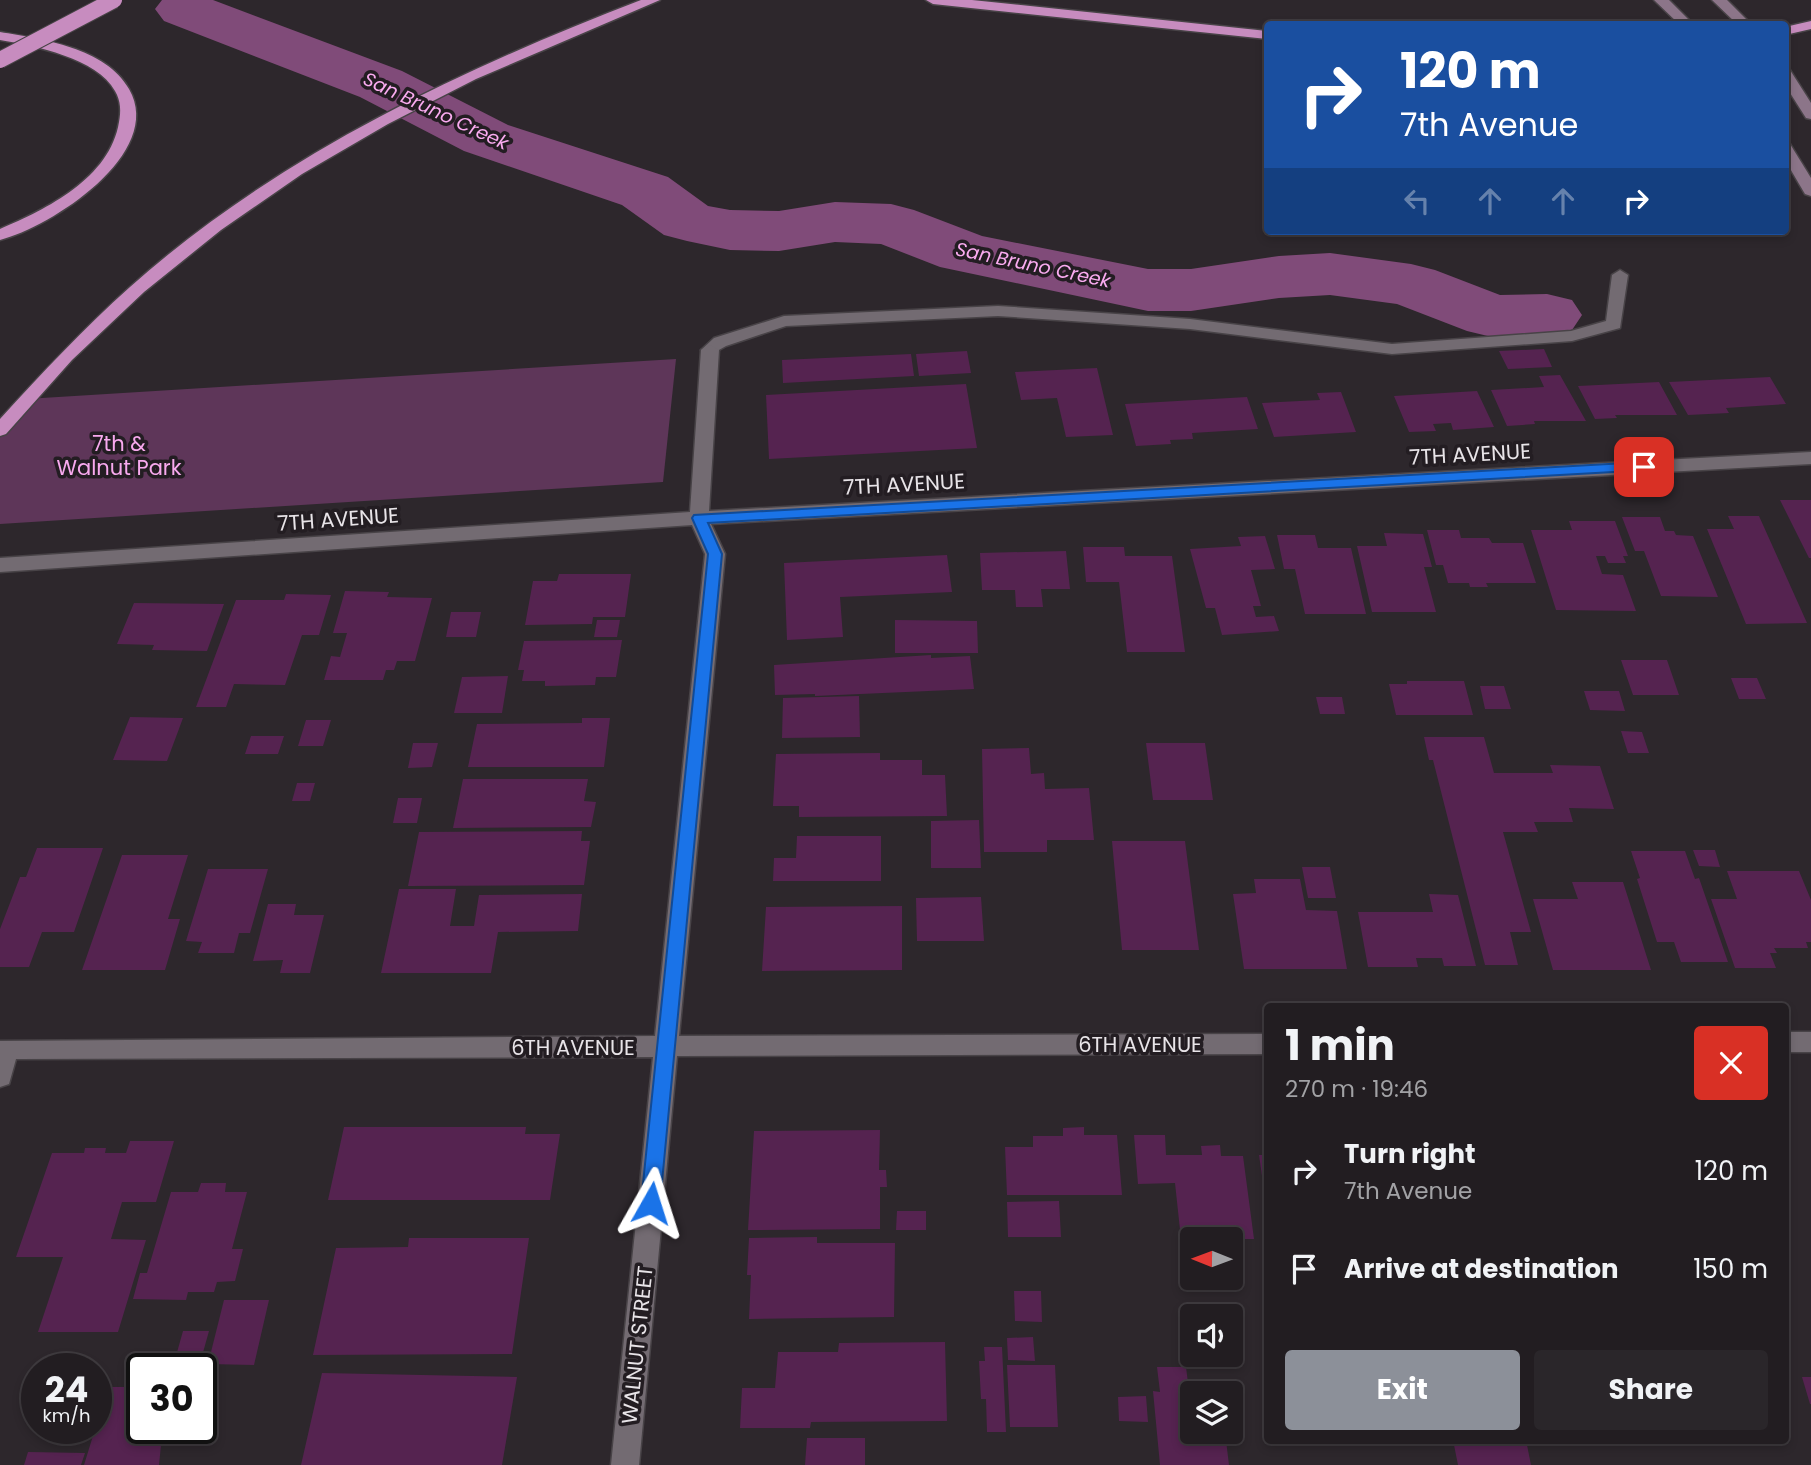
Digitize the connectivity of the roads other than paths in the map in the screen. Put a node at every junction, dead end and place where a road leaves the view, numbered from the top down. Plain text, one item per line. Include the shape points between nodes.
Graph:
1 (114, 0) edge
2 (653, 0) edge
3 (933, 0) edge
4 (1662, 0) edge
5 (1719, 0) edge
6 (1683, 21) edge
7 (1741, 21) edge
8 (1811, 25) edge
9 (1789, 30) edge
10 (1264, 35) edge
11 (0, 36) edge
12 (0, 60) edge
13 (1789, 80) edge
14 (1811, 114) edge
15 (1789, 154) edge
16 (1811, 191) edge
17 (0, 235) edge
18 (1620, 275) dead end
19 (0, 430) edge
20 (1811, 458) edge
21 (699, 518) junction
22 (0, 565) edge
23 (1789, 1042) edge
24 (1811, 1042) edge
25 (1264, 1044) edge
26 (666, 1046) junction
27 (0, 1077) edge
28 (625, 1465) edge

1 - 12 highway, bridge
2 - 19 highway via 518,52 433,92 259,196 176,258 97,326
3 - 10 highway
4 - 6 main road
5 - 7 main road
8 - 9 highway
11 - 17 highway via 49,46 97,66 118,83 128,101 129,122 121,146 77,194
13 - 14 main road
15 - 16 main road
18 - 21 street, WALNUT STREET via 1614,324 1572,336 1472,345 1392,349 1190,324 998,311 784,321 720,342 710,350
20 - 21 street, 7TH AVENUE
21 - 22 street, 7TH AVENUE
21 - 26 street, WALNUT STREET via 715,554
23 - 24 street
25 - 26 street, 6TH AVENUE
26 - 27 street, 6TH AVENUE via 5,1049
26 - 28 street, WALNUT STREET

